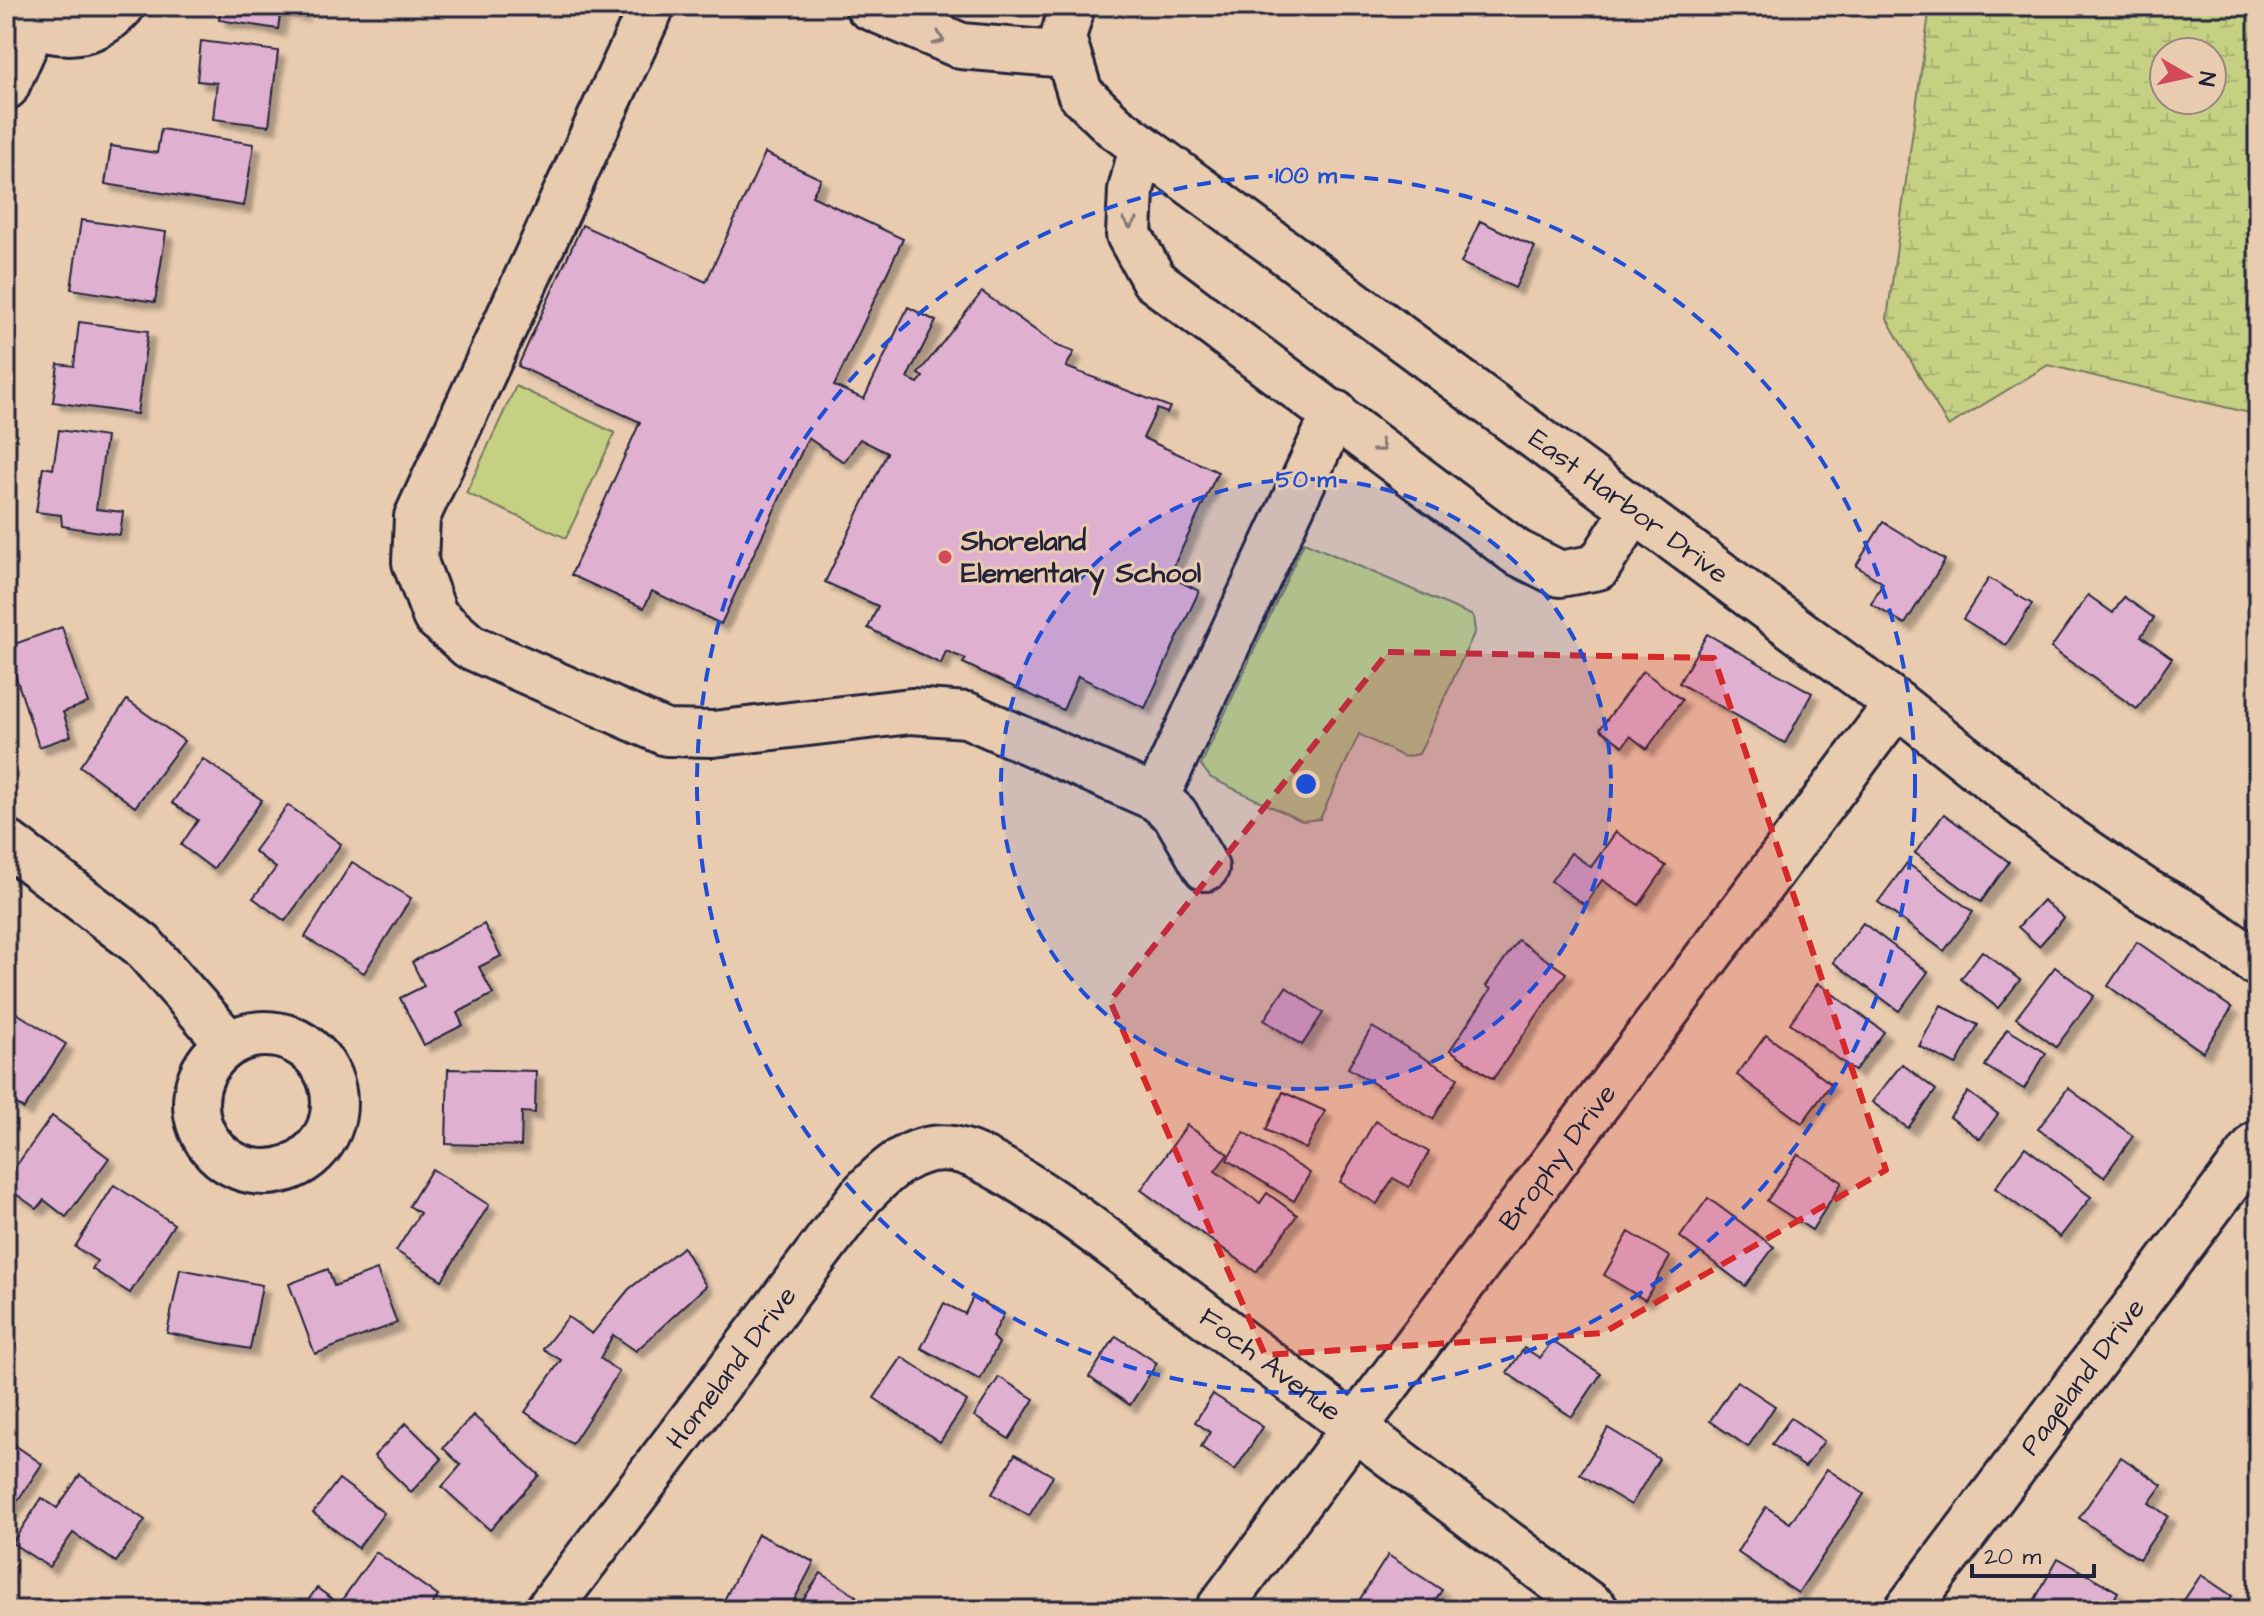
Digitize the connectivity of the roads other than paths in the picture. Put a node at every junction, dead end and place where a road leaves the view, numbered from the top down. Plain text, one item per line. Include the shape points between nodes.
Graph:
1 (122, 6) edge
2 (652, 6) edge
3 (868, 6) edge
4 (1072, 6) edge
5 (23, 15) edge
6 (1068, 55) junction
7 (6, 87) edge
8 (1142, 147) junction
9 (1335, 413) junction
10 (1634, 510) junction
11 (1897, 704) junction
12 (1156, 798) junction
13 (6, 842) edge
14 (1206, 868) dead end
15 (2258, 964) edge
16 (229, 1044) dead end
17 (2258, 1143) edge
18 (932, 1149) joint
19 (1354, 1426) junction
20 (548, 1610) edge
21 (1218, 1610) edge
22 (1596, 1610) edge
23 (1907, 1610) edge

1 - 5 street via 82,32 63,33
2 - 12 street via 417,517 415,562 435,616 469,646 666,733 713,734 911,711 967,715
3 -> 6 street via 961,46
4 - 6 street, East Harbor Drive via 1063,38
5 - 7 street
6 - 8 street, East Harbor Drive via 1080,93
8 -> 9 street via 1131,190 1129,235 1154,280
8 - 10 street, East Harbor Drive
9 -> 10 street via 1516,552 1560,574 1598,567
9 - 12 street
10 - 11 street, East Harbor Drive
11 - 15 street, East Harbor Drive via 2059,833
11 - 19 street, Brophy Drive
12 - 14 street via 1175,814
13 - 16 street via 142,945
17 - 23 street, Pageland Drive
18 - 19 street, Foch Avenue via 955,1149 984,1159 1109,1243
18 - 20 street, Homeland Drive via 907,1156 861,1196
19 - 21 street, Brophy Drive
19 - 22 street, Foch Avenue

